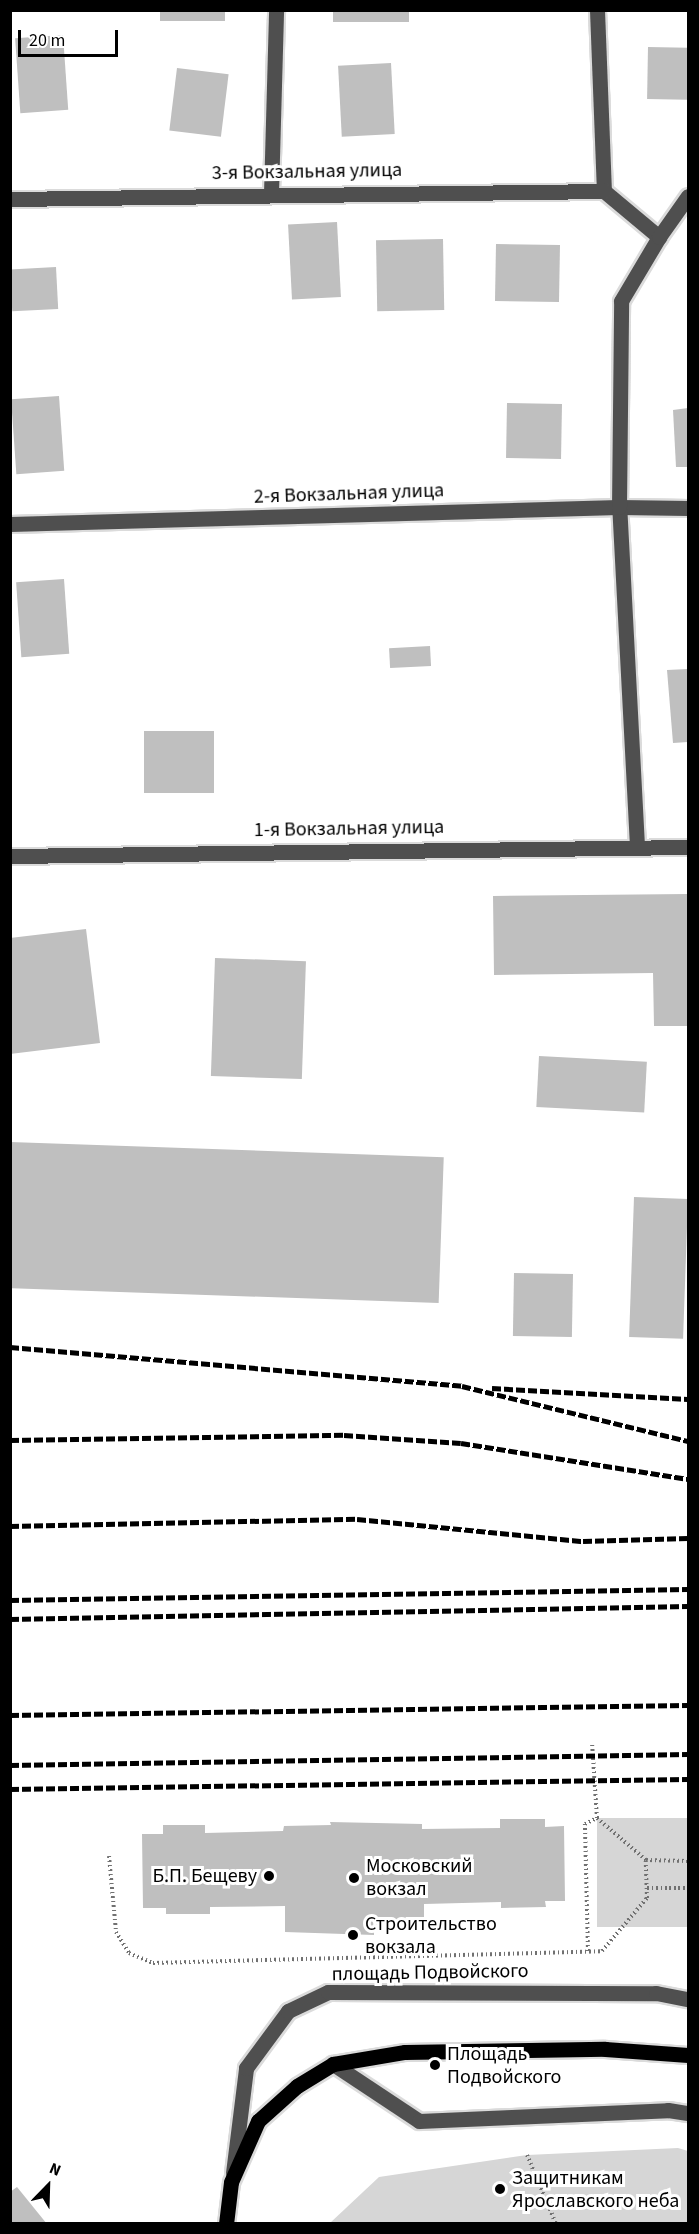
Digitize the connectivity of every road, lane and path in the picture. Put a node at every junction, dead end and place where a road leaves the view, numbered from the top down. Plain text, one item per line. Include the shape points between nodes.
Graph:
1 (276, 10) edge
2 (597, 10) edge
3 (604, 191) junction
4 (271, 193) junction
5 (688, 196) edge
6 (10, 199) edge
7 (659, 237) junction
8 (619, 507) junction
9 (688, 508) edge
10 (10, 524) edge
11 (637, 846) junction
12 (688, 847) edge
13 (10, 856) edge
14 (592, 1743) dead end
15 (597, 1818) junction
16 (109, 1856) dead end
17 (646, 1860) junction
18 (688, 1862) edge
19 (647, 1888) junction
20 (688, 1888) edge
21 (588, 1951) junction
22 (688, 1999) edge
23 (688, 2055) edge
24 (333, 2064) junction
25 (688, 2113) edge
26 (527, 2155) dead end
27 (231, 2182) junction
28 (226, 2223) edge
29 (556, 2223) edge

1 - 4 street
2 - 3 street
3 - 4 street, 3-я Вокзальная улица
3 - 7 street
4 - 6 street, 3-я Вокзальная улица
5 - 7 street
7 - 8 street via 621,301
8 - 9 street, 2-я Вокзальная улица
8 - 10 street, 2-я Вокзальная улица
8 - 11 street
11 - 12 street, 1-я Вокзальная улица
11 - 13 street, 1-я Вокзальная улица
14 - 15 path
15 - 17 path
15 - 21 path via 585,1824
16 - 21 path via 116,1932 129,1953 153,1963
17 - 18 path
17 - 19 path
19 - 20 path
19 - 21 path via 647,1898 602,1951
22 - 27 street, площадь Подвойского via 656,1993 328,1992 288,2011 246,2067
23 - 24 main road, площадь Подвойского via 605,2049 417,2052
24 - 25 street via 419,2121 668,2110
24 - 27 main road, площадь Подвойского via 297,2086 258,2121
26 - 29 path
27 - 28 main road, площадь Подвойского

